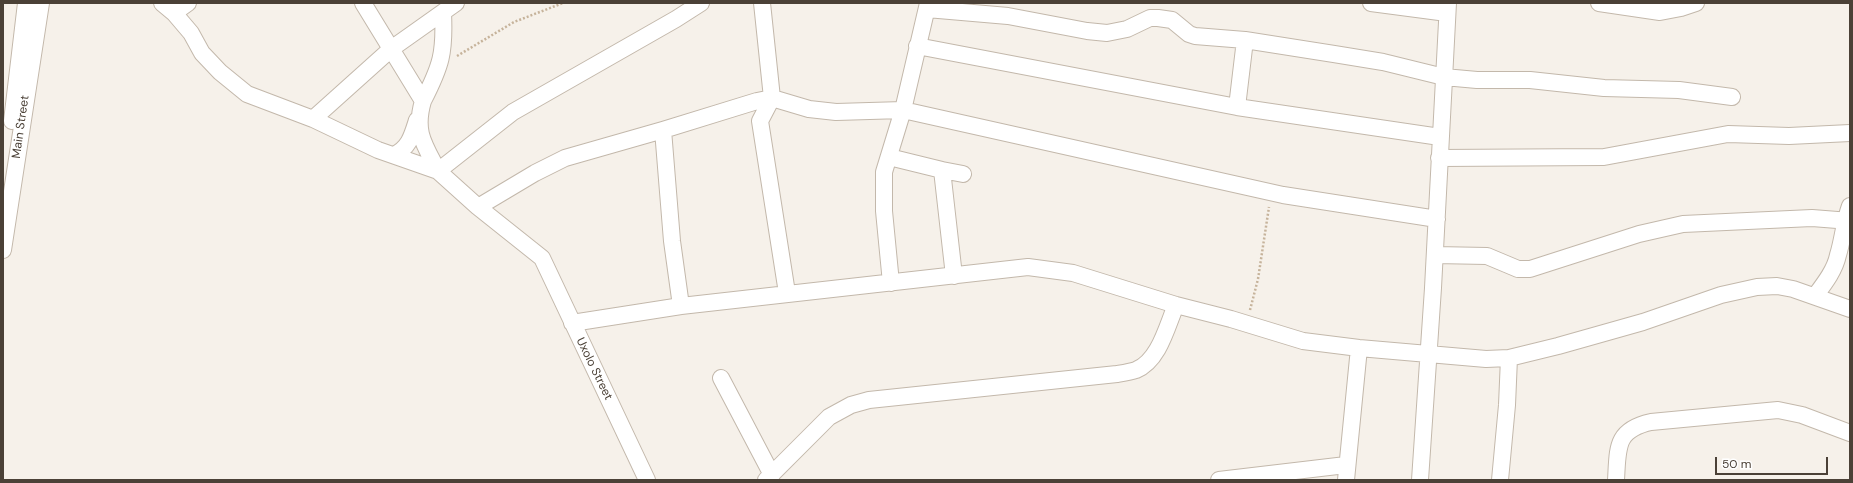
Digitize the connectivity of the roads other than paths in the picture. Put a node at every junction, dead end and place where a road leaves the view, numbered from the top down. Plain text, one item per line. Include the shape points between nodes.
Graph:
1 (26, 3) edge
2 (41, 3) edge
3 (188, 3) edge
4 (363, 3) edge
5 (456, 3) edge
6 (701, 3) edge
7 (762, 3) edge
8 (1371, 3) edge
9 (1599, 3) edge
10 (1696, 3) edge
11 (928, 6) edge
12 (168, 8) edge
13 (1448, 8) edge
14 (443, 13) junction
15 (1246, 40) junction
16 (917, 46) junction
17 (391, 49) junction
18 (1444, 77) junction
19 (1732, 97) dead end
20 (772, 98) junction
21 (1237, 107) junction
22 (421, 109) junction
23 (903, 110) junction
24 (313, 119) junction
25 (663, 130) junction
26 (1850, 133) edge
27 (1440, 137) junction
28 (394, 155) junction
29 (889, 157) junction
30 (1439, 158) junction
31 (942, 170) junction
32 (438, 171) junction
33 (962, 174) dead end
34 (3, 182) edge
35 (478, 208) junction
36 (1848, 216) edge
37 (1437, 219) junction
38 (3, 250) edge
39 (1434, 255) junction
40 (954, 276) junction
41 (891, 283) junction
42 (787, 293) junction
43 (1815, 296) junction
44 (1176, 305) junction
45 (681, 306) junction
46 (1850, 310) edge
47 (572, 323) junction
48 (1359, 348) junction
49 (1429, 354) junction
50 (1509, 358) junction
51 (721, 378) dead end
52 (1850, 433) edge
53 (1346, 473) edge
54 (769, 477) edge
55 (648, 480) edge
56 (1219, 480) edge
57 (1420, 480) edge
58 (1500, 480) edge
59 (1616, 480) edge

1 - 34 street, Main Street
2 - 38 street, Main Street
3 - 12 street
4 - 17 street
5 - 14 street
6 - 32 street via 513,112
7 - 20 street
8 - 13 street
9 - 10 street via 1660,12
11 - 15 street via 1008,16 1107,33 1127,29 1150,18 1158,18 1172,20 1195,36
11 - 16 street
12 - 24 street via 211,63 247,94
13 - 18 street
14 - 17 street
14 - 22 street via 444,38 439,66
15 - 18 street via 1383,62
15 - 21 street
16 - 21 street
16 - 23 street
17 - 22 street
17 - 24 street
18 - 19 street via 1530,80 1604,88 1679,90
18 - 27 street
20 - 23 street via 809,109 836,112
20 - 25 street
20 - 42 street via 760,121
21 - 27 street
22 - 28 street via 412,136 402,151
22 - 32 street via 420,135
23 - 29 street
23 - 37 street via 1272,193
24 - 28 street
25 - 35 street via 565,158
25 - 45 street via 672,241
26 - 30 street via 1789,136 1728,134 1604,157
27 - 30 street
28 - 32 street
29 - 31 street
29 - 41 street via 883,186
30 - 37 street
31 - 33 street
31 - 40 street
32 - 35 street
35 - 47 street, Uxolo Street via 542,258
36 - 39 street via 1683,224 1639,234 1530,269 1518,268 1487,256
36 - 43 street via 1838,257 1825,283
37 - 39 street
39 - 49 street
40 - 41 street
40 - 44 street via 1028,267 1057,270 1088,277
41 - 42 street
42 - 45 street
43 - 46 street
43 - 50 street via 1777,286 1746,288 1643,322
44 - 48 street via 1303,341
44 - 54 street via 1157,349 1150,359 1135,370 869,400 851,405 828,417
45 - 47 street
47 - 55 street, Uxolo Street
48 - 49 street
48 - 53 street
49 - 50 street via 1486,359
49 - 57 street
50 - 58 street
51 - 54 street
52 - 59 street via 1802,415 1778,410 1651,422 1625,433 1619,446
53 - 56 street

